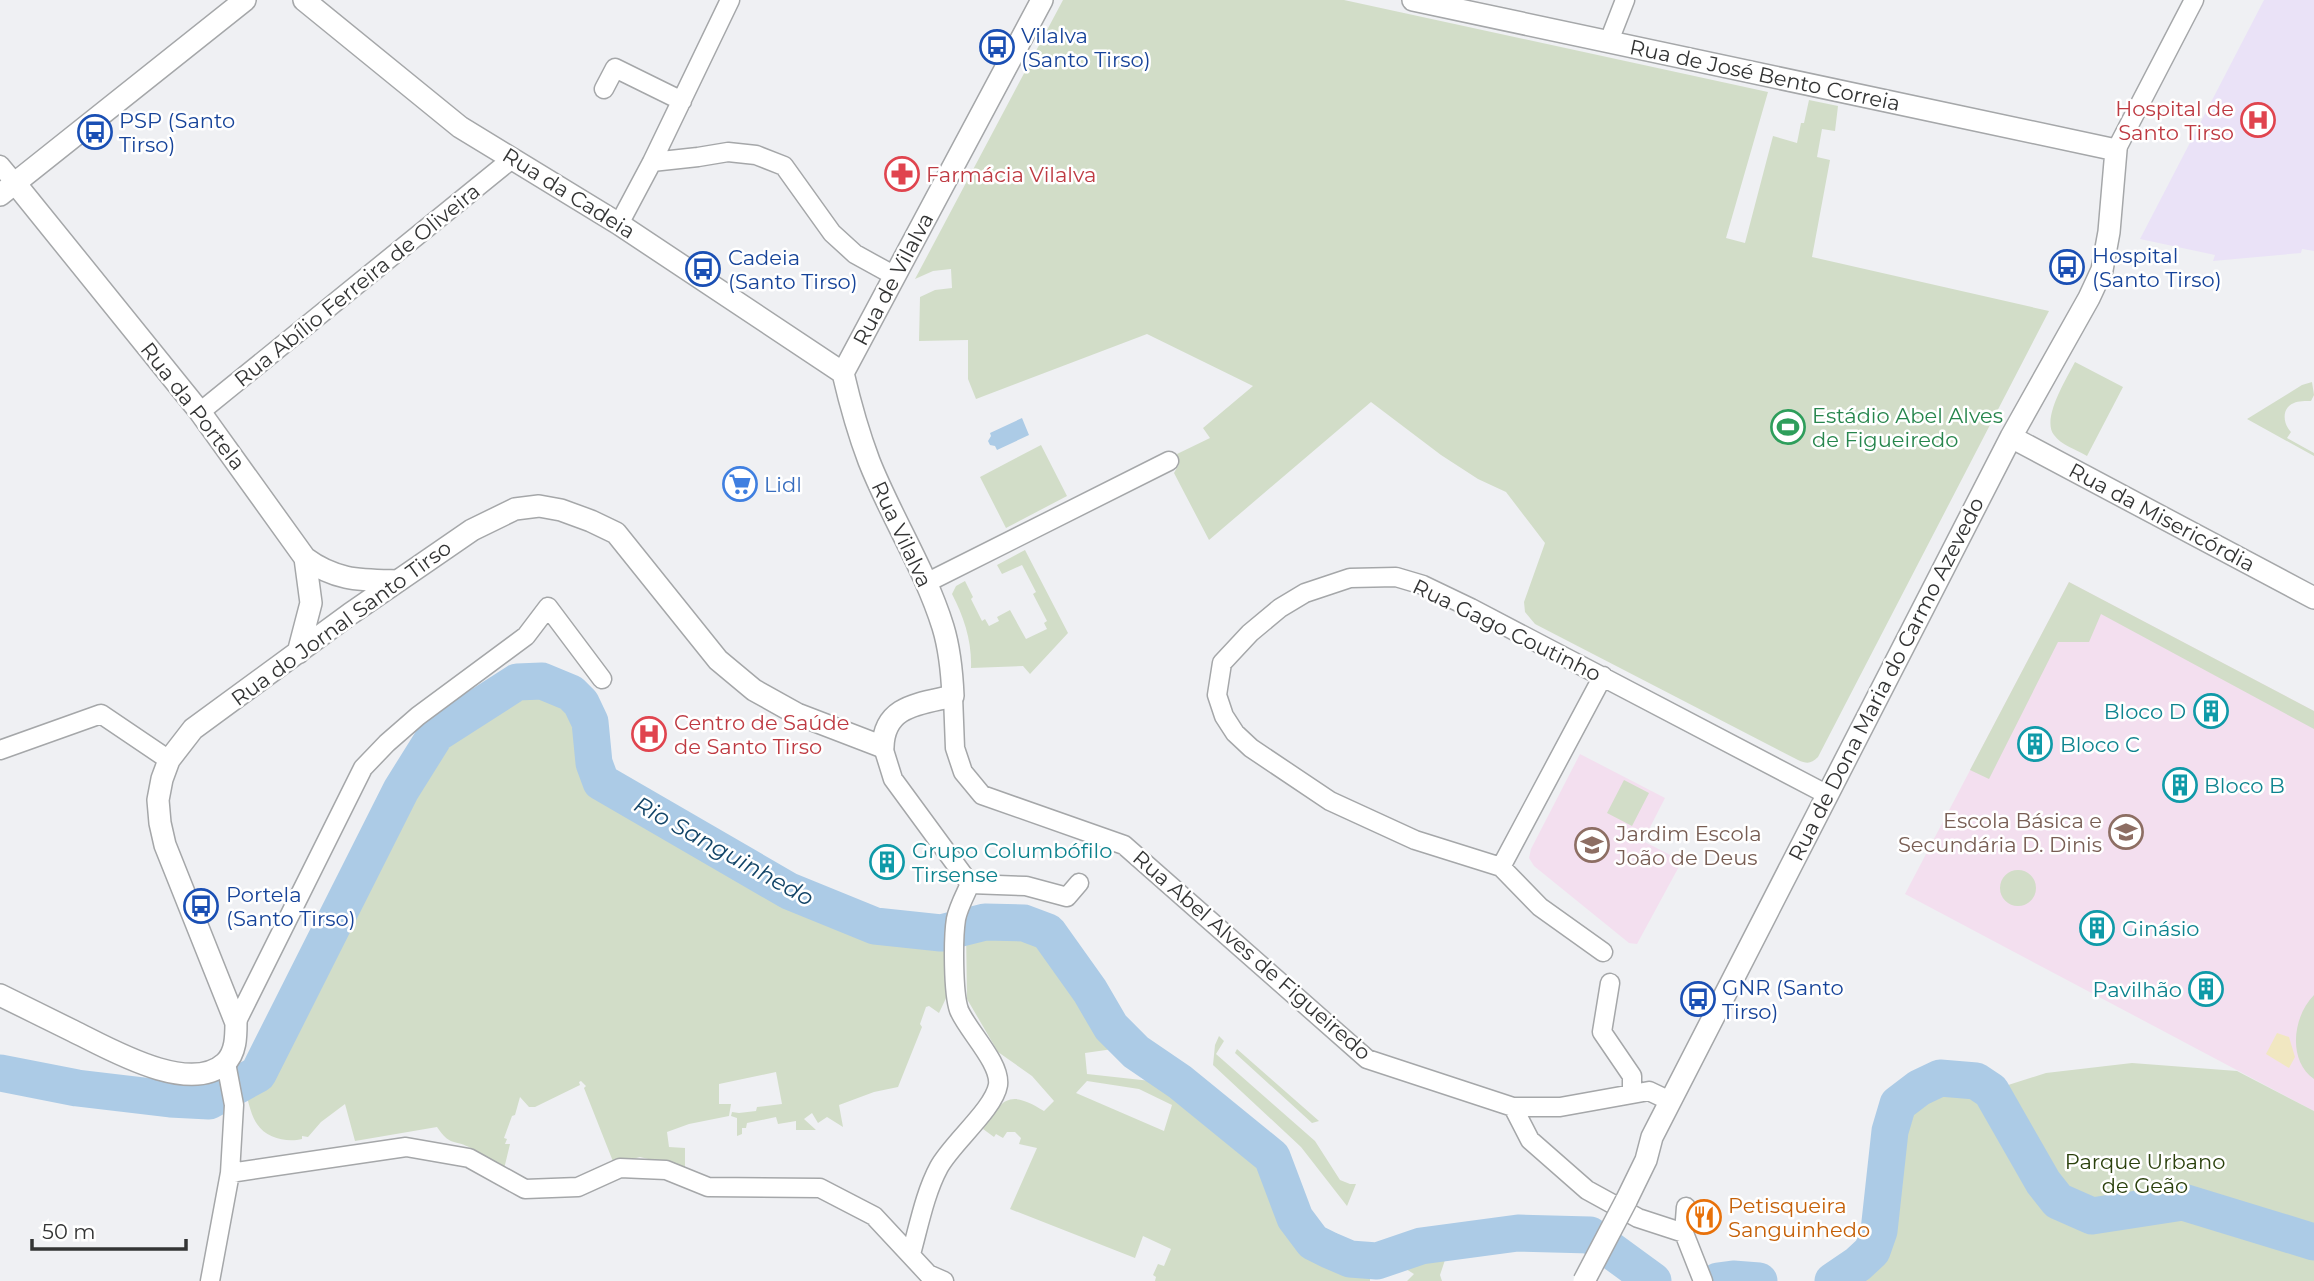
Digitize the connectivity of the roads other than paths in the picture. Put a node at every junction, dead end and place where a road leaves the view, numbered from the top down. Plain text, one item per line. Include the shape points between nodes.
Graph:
1 (246, 0) edge
2 (304, 0) edge
3 (730, 0) edge
4 (1042, 0) edge
5 (1413, 0) edge
6 (1625, 0) edge
7 (2194, 0) edge
8 (1609, 41) junction
9 (604, 89) dead end
10 (682, 101) junction
11 (2116, 150) junction
12 (513, 158) junction
13 (652, 162) junction
14 (0, 165) edge
15 (7, 189) edge
16 (619, 224) junction
17 (895, 276) junction
18 (844, 373) junction
19 (201, 412) junction
20 (2011, 437) junction
21 (1169, 461) dead end
22 (305, 558) junction
23 (398, 581) junction
24 (926, 583) junction
25 (2314, 598) edge
26 (298, 653) junction
27 (1603, 676) junction
28 (601, 679) dead end
29 (953, 696) junction
30 (883, 747) junction
31 (0, 750) edge
32 (169, 760) junction
33 (1826, 793) junction
34 (1501, 867) junction
35 (1079, 883) dead end
36 (970, 884) junction
37 (1603, 952) dead end
38 (1610, 983) dead end
39 (0, 995) edge
40 (236, 1023) junction
41 (227, 1070) junction
42 (1632, 1093) junction
43 (1670, 1101) junction
44 (1513, 1107) junction
45 (230, 1173) junction
46 (1686, 1207) dead end
47 (1684, 1233) junction
48 (911, 1254) junction
49 (210, 1281) edge
50 (944, 1281) edge
51 (1584, 1281) edge
52 (1703, 1281) edge

1 - 15 street
2 - 12 street, Rua da Cadeia via 460,127
3 - 10 street
4 - 17 street, Rua de Vilalva
5 - 8 street, Rua de José Bento Correia
6 - 8 street
7 - 11 street
8 - 11 street, Rua de José Bento Correia
9 - 10 street via 615,68
10 - 13 street
11 - 20 street, Rua de Dona Maria do Carmo Azevedo via 2102,270
12 - 16 street, Rua da Cadeia
12 - 19 street, Rua Abílio Ferreira de Oliveira
13 - 16 street
13 - 17 street via 728,152 756,155 784,166 832,233 855,254
14 - 15 street
15 - 19 street, Rua da Portela
16 - 18 street, Rua da Cadeia
17 - 18 street, Rua de Vilalva
18 - 24 street, Rua Vilalva via 869,462
19 - 22 street, Rua da Portela
20 - 25 street, Rua da Misericórdia
20 - 33 street, Rua de Dona Maria do Carmo Azevedo
21 - 24 street
22 - 23 street via 338,576
22 - 26 street, Rua da Portela via 311,603
23 - 26 street, Rua do Jornal Santo Tirso
23 - 30 street, Rua do Jornal Santo Tirso via 493,518 539,506 561,510 616,533 718,660 754,690 797,714
24 - 29 street, Rua Vilalva via 943,629
26 - 32 street, Rua do Jornal Santo Tirso via 193,729
27 - 33 street, Rua Gago Coutinho
27 - 34 street
27 - 34 street, Rua Gago Coutinho via 1423,585 1370,576 1332,582 1305,593 1280,608 1222,663 1217,695 1224,716 1251,748 1330,801 1415,840
28 - 40 street via 548,607 526,636 387,743 363,768
29 - 30 street via 910,706 892,717 883,732
29 - 44 street, Rua Abel Alves de Figueiredo via 955,748 963,772 982,795 1124,845 1367,1059
30 - 36 street via 893,779
31 - 32 street via 101,713
32 - 40 street, Rua do Jornal Santo Tirso via 158,800 165,845
33 - 43 street, Rua de Dona Maria do Carmo Azevedo
34 - 37 street via 1540,906
35 - 36 street via 1068,897 1026,886
36 - 48 street via 956,927 955,993 959,1010 996,1072 998,1085 988,1106 940,1166
38 - 42 street via 1602,1032 1632,1076
39 - 41 street via 151,1067 179,1073
40 - 41 street via 235,1047
41 - 45 street via 234,1105
42 - 43 street, Rua Abel Alves de Figueiredo via 1649,1091
42 - 44 street, Rua Abel Alves de Figueiredo via 1560,1107
43 - 51 street, Rua de Dona Maria do Carmo Azevedo, bridge via 1646,1160
44 - 47 street via 1530,1140 1587,1190 1638,1218
45 - 48 street via 407,1147 469,1158 526,1189 578,1187 620,1168 666,1170 708,1187 820,1188 874,1216
45 - 49 street
46 - 47 street
47 - 52 street
48 - 50 street via 928,1273

